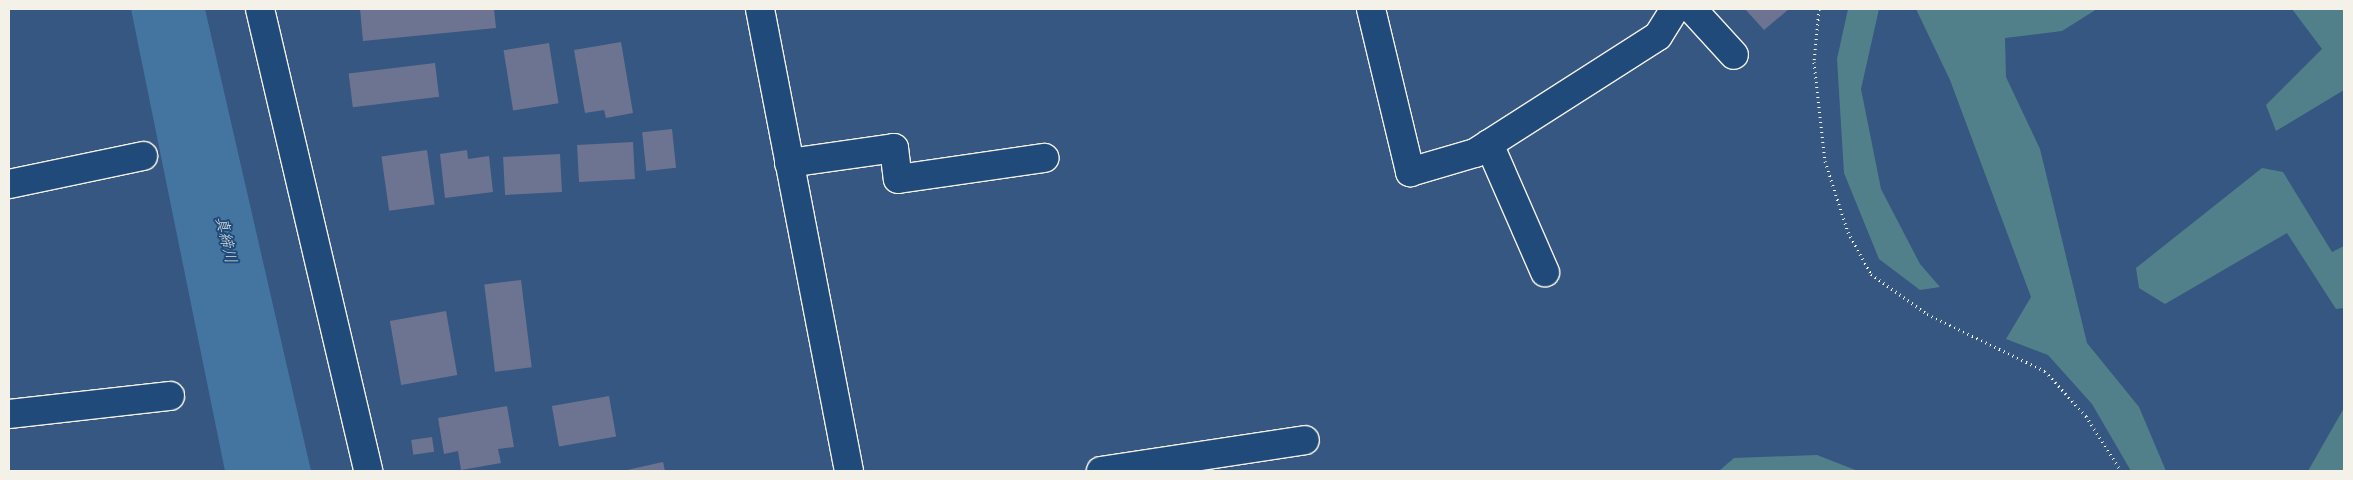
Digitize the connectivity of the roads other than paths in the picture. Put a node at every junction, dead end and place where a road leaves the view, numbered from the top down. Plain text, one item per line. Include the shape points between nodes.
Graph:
1 (260, 9) edge
2 (760, 9) edge
3 (1371, 9) edge
4 (1675, 9) edge
5 (1692, 9) edge
6 (1734, 55) dead end
7 (1489, 144) junction
8 (143, 156) dead end
9 (1044, 158) dead end
10 (789, 163) junction
11 (9, 184) edge
12 (1545, 272) dead end
13 (170, 396) dead end
14 (9, 414) edge
15 (1304, 440) dead end
16 (368, 471) edge
17 (849, 471) edge
18 (1101, 471) edge

1 - 16 street
2 - 10 street
3 - 7 street via 1410,172 1475,153
4 - 7 street via 1658,36
5 - 6 street
7 - 12 street
8 - 11 street
9 - 10 street via 898,179 894,148
10 - 17 street
13 - 14 street
15 - 18 street

